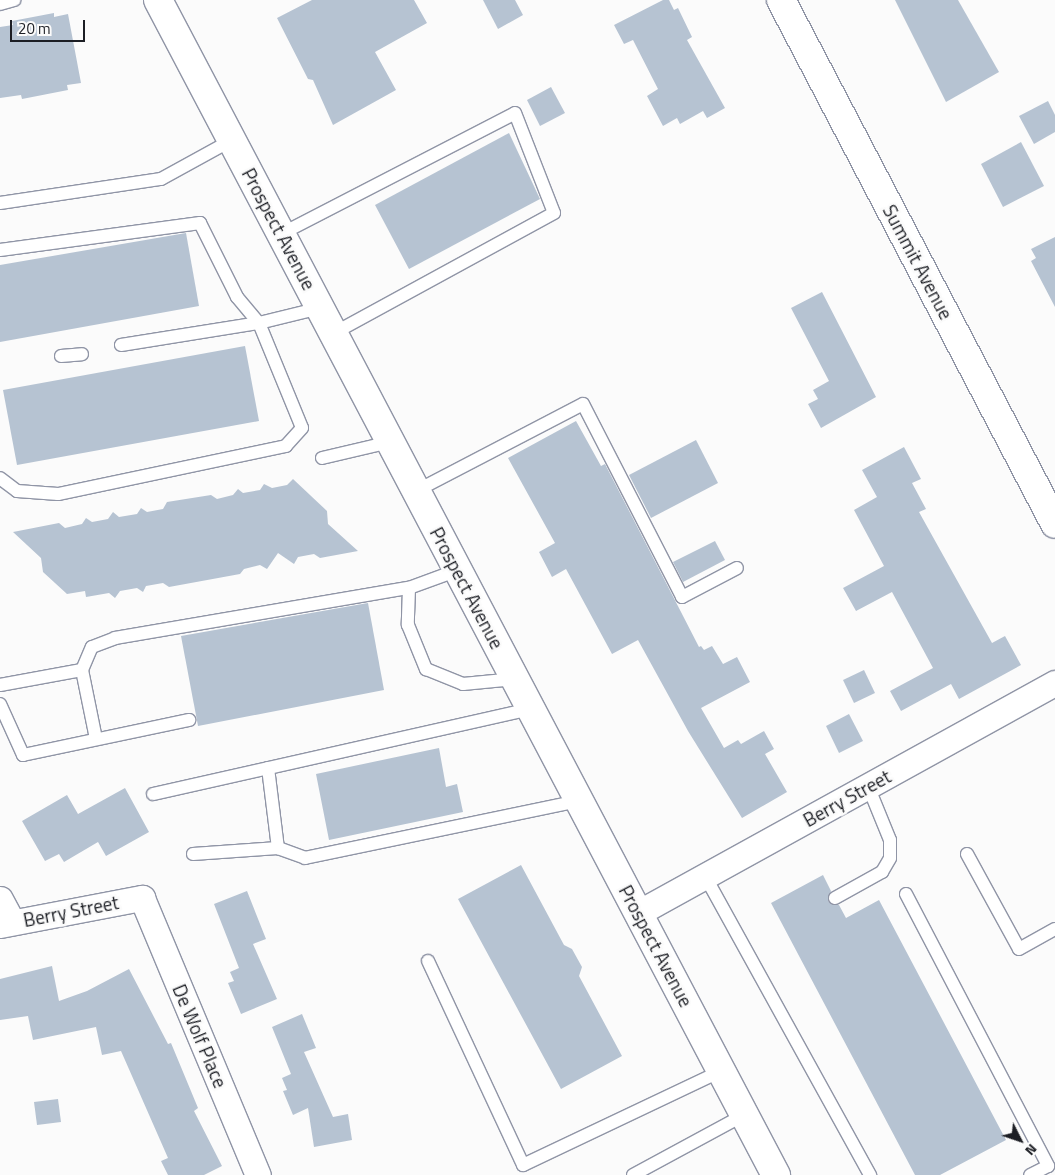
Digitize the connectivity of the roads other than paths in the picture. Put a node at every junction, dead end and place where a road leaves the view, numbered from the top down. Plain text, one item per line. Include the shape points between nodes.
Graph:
1 (14, 0) edge
2 (158, 0) edge
3 (781, 0) edge
4 (0, 4) edge
5 (232, 140) junction
6 (0, 203) edge
7 (281, 234) junction
8 (0, 250) edge
9 (320, 308) junction
10 (259, 323) junction
11 (334, 333) junction
12 (121, 345) dead end
13 (82, 354) dead end
14 (61, 356) dead end
15 (390, 442) junction
16 (322, 458) dead end
17 (0, 478) edge
18 (416, 491) junction
19 (1055, 524) edge
20 (738, 568) dead end
21 (458, 570) junction
22 (409, 588) junction
23 (82, 670) junction
24 (515, 679) junction
25 (1055, 683) edge
26 (0, 685) edge
27 (0, 704) edge
28 (531, 709) junction
29 (189, 720) dead end
30 (96, 740) junction
31 (268, 768) junction
32 (868, 786) junction
33 (153, 794) dead end
34 (579, 801) junction
35 (278, 848) junction
36 (192, 854) dead end
37 (967, 854) dead end
38 (705, 876) junction
39 (906, 894) dead end
40 (142, 898) joint
41 (835, 898) dead end
42 (0, 899) edge
43 (638, 913) junction
44 (6, 924) edge
45 (1055, 929) edge
46 (428, 961) dead end
47 (722, 1071) junction
48 (744, 1115) junction
49 (258, 1175) edge
50 (633, 1175) edge
51 (776, 1175) edge
52 (870, 1175) edge
53 (1030, 1175) edge

1 - 4 lane
2 - 5 street, Prospect Avenue
3 - 19 street, Summit Avenue
5 - 6 lane via 161,179
5 - 7 street, Prospect Avenue
7 - 9 street, Prospect Avenue
7 - 11 lane via 515,114 554,213
8 - 10 lane via 200,223 237,297
9 - 10 lane
9 - 11 street, Prospect Avenue
10 - 12 lane
10 - 17 lane via 302,428 286,446 58,494 17,491
11 - 15 street, Prospect Avenue
13 - 14 lane
15 - 16 lane
15 - 18 street, Prospect Avenue
18 - 20 lane via 583,404 682,597
18 - 21 street, Prospect Avenue
21 - 22 lane
21 - 24 street, Prospect Avenue
22 - 23 lane via 115,638 92,647
22 - 24 lane via 408,625 426,669 463,684
23 - 26 lane
23 - 30 lane
24 - 28 street, Prospect Avenue
25 - 32 street, Berry Street
27 - 30 lane via 23,754
28 - 31 lane
28 - 34 street, Prospect Avenue
29 - 30 lane
31 - 33 lane
31 - 35 lane
32 - 38 street, Berry Street
32 - 41 lane via 890,840 890,858 882,872
34 - 35 lane via 305,858
34 - 43 street, Prospect Avenue
35 - 36 lane
37 - 45 lane via 1019,949
38 - 43 street, Berry Street
38 - 52 lane
39 - 53 lane via 1048,1166
40 - 44 street, Berry Street
40 - 49 street, De Wolf Place
42 - 44 street
43 - 47 street, Prospect Avenue
46 - 47 lane via 523,1165
47 - 48 street, Prospect Avenue
48 - 50 lane
48 - 51 street, Prospect Avenue

